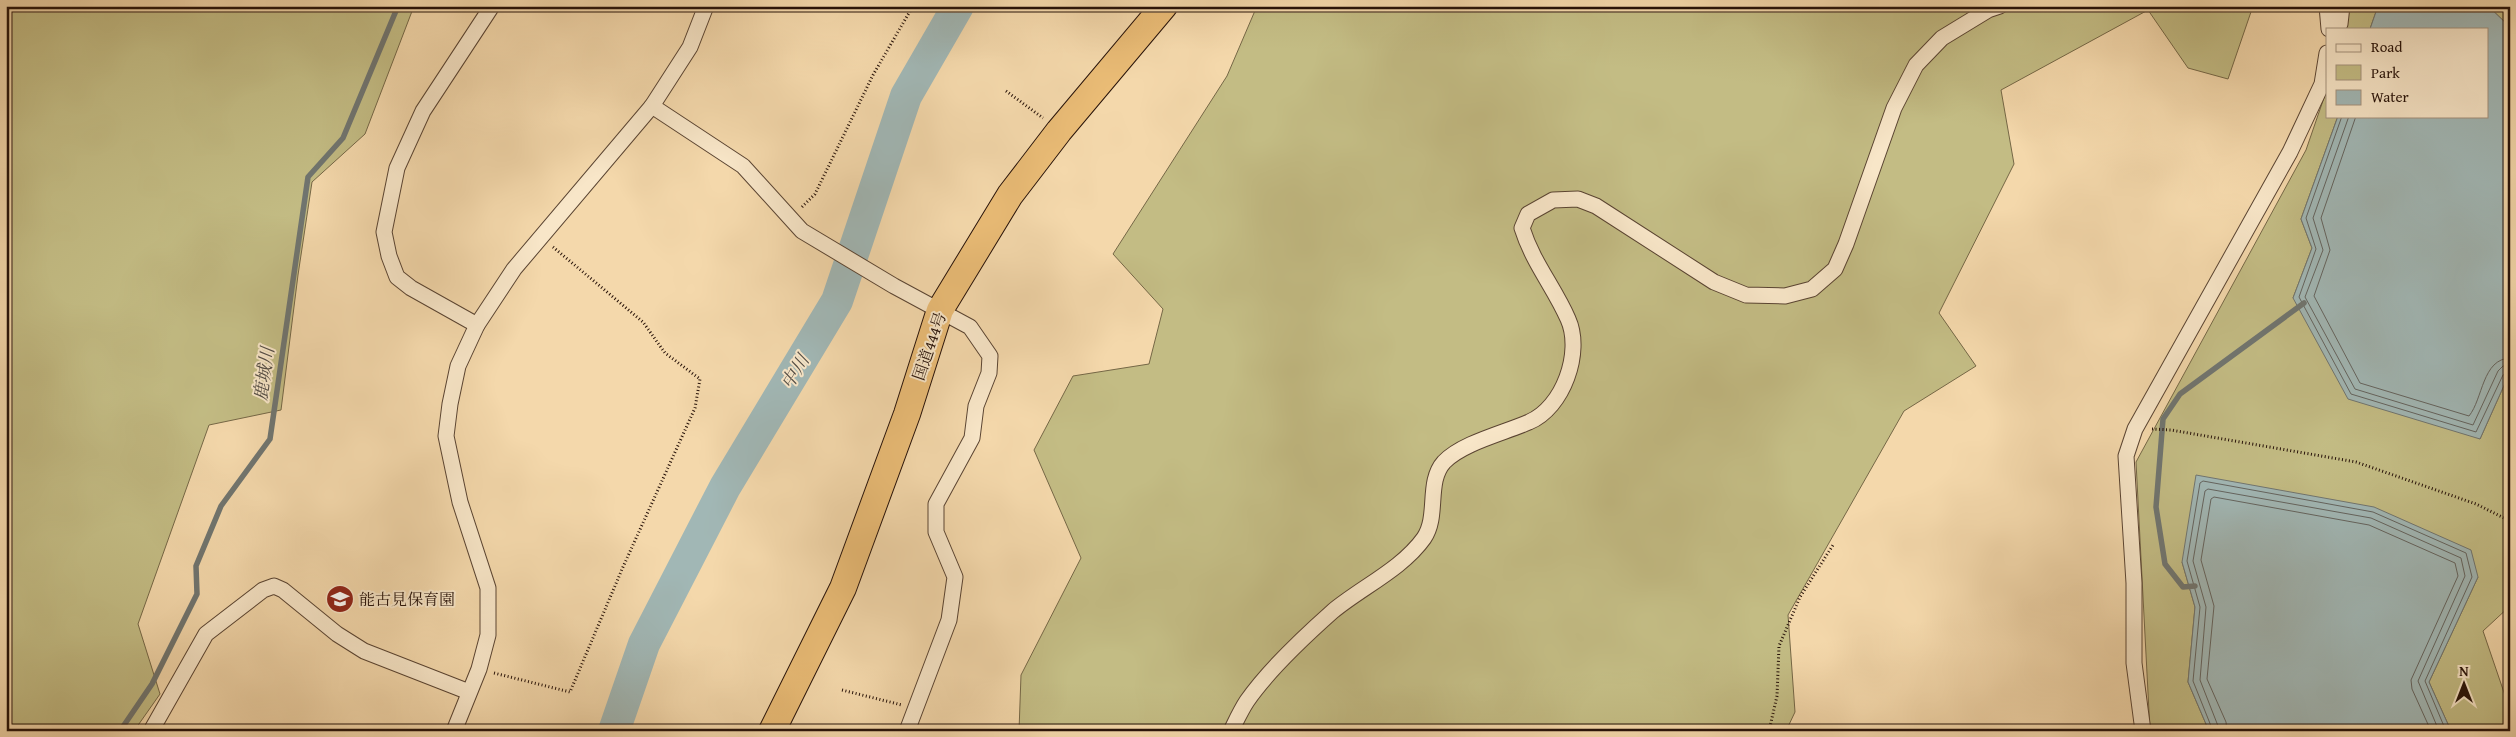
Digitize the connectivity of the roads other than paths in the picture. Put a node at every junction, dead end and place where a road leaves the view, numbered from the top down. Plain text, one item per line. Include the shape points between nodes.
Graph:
1 (492, 6) edge
2 (706, 6) edge
3 (1164, 6) edge
4 (2000, 6) edge
5 (2327, 6) edge
6 (2342, 6) edge
7 (2329, 28) edge
8 (2338, 28) edge
9 (2326, 59) edge
10 (652, 106) junction
11 (940, 310) junction
12 (477, 325) junction
13 (469, 692) junction
14 (151, 731) edge
15 (454, 731) edge
16 (772, 731) edge
17 (907, 731) edge
18 (1231, 731) edge
19 (2143, 731) edge

1 - 12 street via 423,111 397,168 384,232 397,276 411,288
2 - 10 street via 690,47
3 - 11 highway, 国道444号 via 1059,130 1010,195
4 - 18 street via 1942,38 1916,65 1894,108 1835,269 1812,289 1785,296 1746,295 1714,282 1596,206 1578,199 1554,200 1528,214 1522,228 1530,252 1569,320 1573,349 1568,379 1558,399 1532,421 1456,452 1442,464 1436,480 1431,520 1424,537 1403,560 1334,611 1272,672 1248,701
5 - 7 street
6 - 8 street
9 - 19 street via 2322,84 2290,152 2135,429 2126,456 2134,583 2134,663
10 - 11 street via 743,166 802,231
10 - 12 street via 514,269
11 - 16 highway, 国道444号 via 843,588
11 - 17 street via 970,327 990,356 989,373 976,406 972,438 936,504 936,532 956,577 950,620
12 - 13 street via 458,366 446,436 460,502 488,588 488,635
13 - 14 street via 364,651 336,634 274,586 263,590 206,634
13 - 15 street

